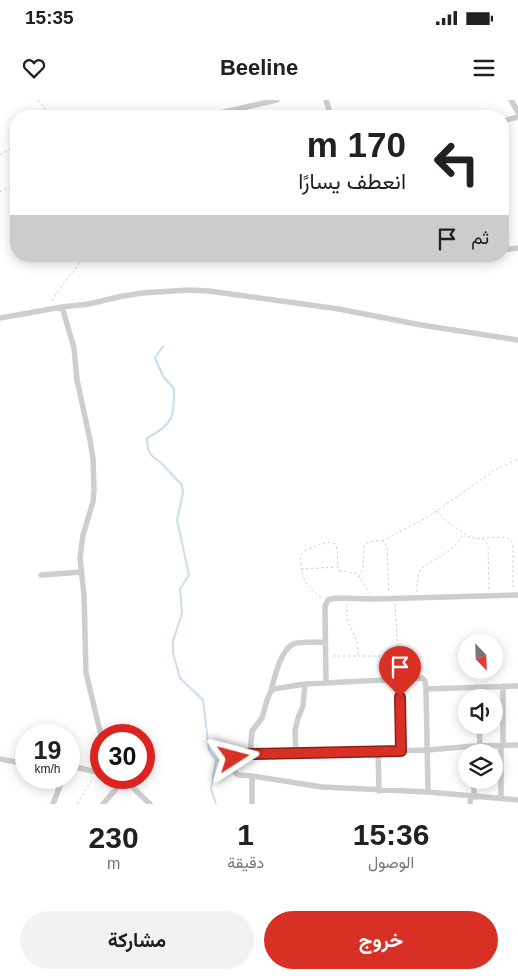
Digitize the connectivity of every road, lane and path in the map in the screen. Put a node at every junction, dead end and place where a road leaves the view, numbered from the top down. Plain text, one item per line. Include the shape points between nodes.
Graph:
1 (38, 100) edge
2 (277, 100) edge
3 (511, 100) edge
4 (46, 110) edge
5 (233, 110) edge
6 (518, 112) edge
7 (79, 262) edge
8 (62, 308) junction
9 (48, 310) junction
10 (0, 318) edge
11 (518, 340) edge
12 (518, 459) edge
13 (436, 511) junction
14 (463, 534) junction
15 (482, 538) junction
16 (382, 540) junction
17 (338, 567) junction
18 (301, 569) junction
19 (82, 572) junction
20 (41, 575) dead end
21 (359, 577) junction
22 (516, 595) edge
23 (490, 596) junction
24 (417, 598) junction
25 (348, 599) junction
26 (392, 599) junction
27 (374, 600) junction
28 (326, 602) junction
29 (325, 642) junction
30 (325, 656) junction
31 (358, 656) junction
32 (398, 658) junction
33 (422, 678) junction
34 (400, 679) junction
35 (326, 683) junction
36 (306, 684) junction
37 (503, 686) junction
38 (518, 686) edge
39 (477, 687) joint
40 (426, 689) junction
41 (271, 692) junction
42 (99, 724) edge
43 (502, 744) edge
44 (518, 745) edge
45 (503, 746) edge
46 (458, 749) edge
47 (428, 750) junction
48 (401, 751) junction
49 (378, 752) junction
50 (296, 753) junction
51 (250, 754) junction
52 (0, 759) edge
53 (15, 762) edge
54 (252, 776) junction
55 (90, 786) edge
56 (59, 789) edge
57 (116, 789) edge
58 (134, 789) edge
59 (473, 789) edge
60 (501, 789) edge
61 (379, 791) junction
62 (428, 792) junction
63 (472, 797) junction
64 (501, 799) junction
65 (518, 800) edge
66 (53, 804) edge
67 (77, 804) edge
68 (103, 804) edge
69 (150, 804) edge
70 (252, 804) edge
71 (470, 804) edge

1 - 4 path
2 - 5 street
3 - 6 street
7 - 9 path
8 - 9 street
8 - 11 street via 142,293 209,291 339,309
8 - 19 street via 74,348 93,459 93,502 81,545
9 - 10 street
12 - 13 path via 495,470
13 - 14 path
13 - 16 path
14 - 15 path via 473,539
14 - 24 path via 454,547 419,572
15 - 22 path via 505,537 512,542
15 - 23 path via 488,546
16 - 21 path via 369,542 364,547
16 - 26 path via 387,548
17 - 18 path
17 - 18 path via 337,548 329,542 302,554
17 - 21 path via 339,571 354,572
18 - 28 path via 305,581
19 - 20 street
19 - 42 street via 86,673
21 - 27 path
22 - 23 street
23 - 24 street
24 - 26 street
25 - 27 street
25 - 28 street via 335,598
25 - 31 path via 347,619 357,641
26 - 27 street
26 - 32 path
28 - 29 street
29 - 30 street
29 - 41 street via 295,643 286,650
30 - 31 path
30 - 35 street
31 - 32 path
32 - 33 path
33 - 34 street
33 - 40 street
34 - 35 street
34 - 48 street
35 - 36 street
36 - 41 street
36 - 50 street via 295,730
37 - 38 street
37 - 39 street
37 - 43 street
39 - 40 street
40 - 47 street
41 - 51 street via 262,718 252,731
44 - 45 street
46 - 47 street
47 - 48 street
47 - 62 street
48 - 49 street
49 - 50 street
49 - 61 street
50 - 51 street
51 - 54 street via 236,756 234,770 238,776
52 - 53 street
54 - 61 street via 322,787
54 - 70 street
55 - 67 path
56 - 66 street
57 - 68 street
58 - 69 street
59 - 63 street
60 - 64 street
61 - 62 street
62 - 63 street
63 - 64 street
63 - 71 street
64 - 65 street

